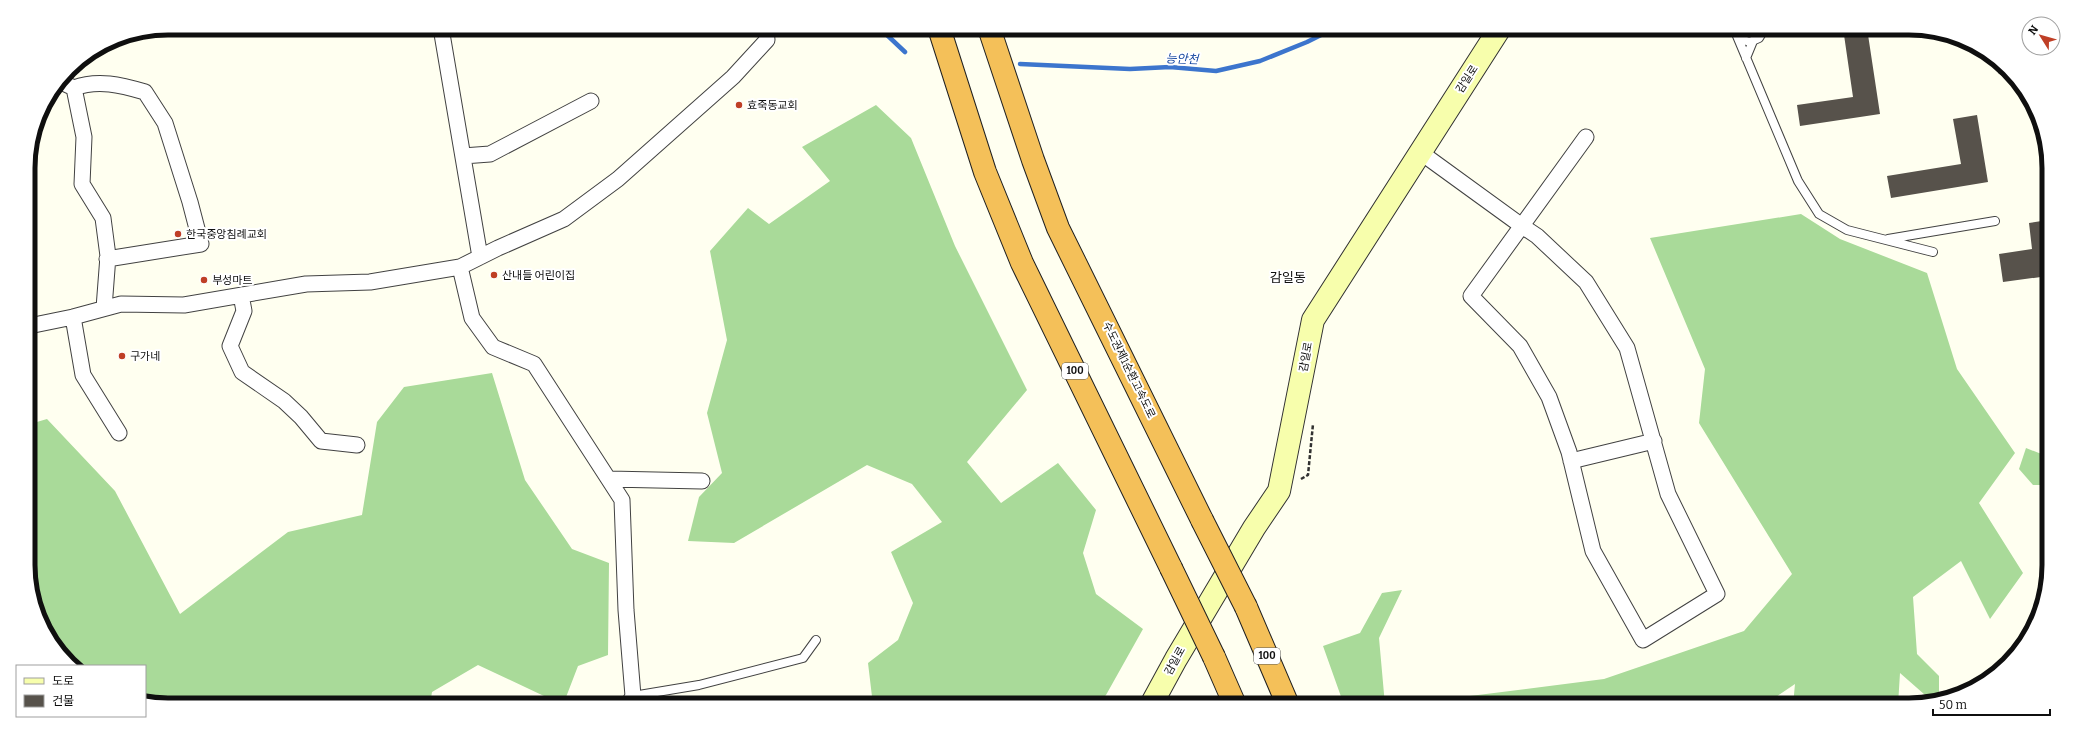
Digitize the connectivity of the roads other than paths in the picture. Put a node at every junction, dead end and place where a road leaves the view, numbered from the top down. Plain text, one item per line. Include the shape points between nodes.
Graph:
1 (442, 35) edge
2 (767, 35) edge
3 (941, 35) edge
4 (991, 35) edge
5 (1495, 35) edge
6 (1736, 35) edge
7 (1738, 35) edge
8 (1761, 35) edge
9 (1754, 41) junction
10 (1746, 58) junction
11 (67, 85) edge
12 (591, 101) dead end
13 (1586, 137) dead end
14 (1420, 152) junction
15 (463, 156) junction
16 (1995, 221) dead end
17 (1522, 226) junction
18 (1885, 240) junction
19 (1933, 252) dead end
20 (480, 257) junction
21 (107, 259) junction
22 (460, 267) junction
23 (241, 295) junction
24 (104, 308) junction
25 (73, 317) junction
26 (35, 325) edge
27 (119, 434) dead end
28 (1654, 441) junction
29 (356, 444) dead end
30 (1571, 461) junction
31 (609, 479) junction
32 (702, 481) dead end
33 (816, 640) dead end
34 (630, 698) edge
35 (639, 698) edge
36 (1156, 698) edge
37 (1233, 698) edge
38 (1285, 698) edge

1 - 15 street
2 - 20 street via 767,40 733,77 618,179 564,219
3 - 37 highway, 100, bridge via 985,172 1022,262
4 - 38 highway, 수도권제1순환고속도로 / 100, bridge via 1058,228 1246,607
5 - 14 street, 감일로
6 - 10 lane
7 - 9 lane via 1745,41
8 - 9 lane
9 - 10 lane
10 - 18 lane via 1798,181 1819,214 1847,230
11 - 21 street via 84,137 82,184 103,218
11 - 21 street via 121,84 145,92 164,123 201,244
12 - 15 street via 490,154
13 - 17 street
14 - 17 street
14 - 36 street, 감일로 via 1312,320 1279,491 1254,528
15 - 20 street
16 - 18 lane
17 - 28 street via 1537,236 1586,282 1628,348
17 - 30 street via 1471,296 1520,346 1549,397
18 - 19 lane
20 - 22 street
21 - 24 street
22 - 23 street via 370,282 306,284
22 - 31 street via 472,318 493,347 534,364
23 - 24 street via 184,305 121,304
23 - 29 street via 244,311 230,346 242,372 284,401 321,441
24 - 25 street
25 - 26 street
25 - 27 street via 83,375
28 - 30 street
28 - 30 street via 1668,494 1717,594 1643,640 1593,551
31 - 32 street
31 - 34 street via 622,500
33 - 35 lane via 803,658

